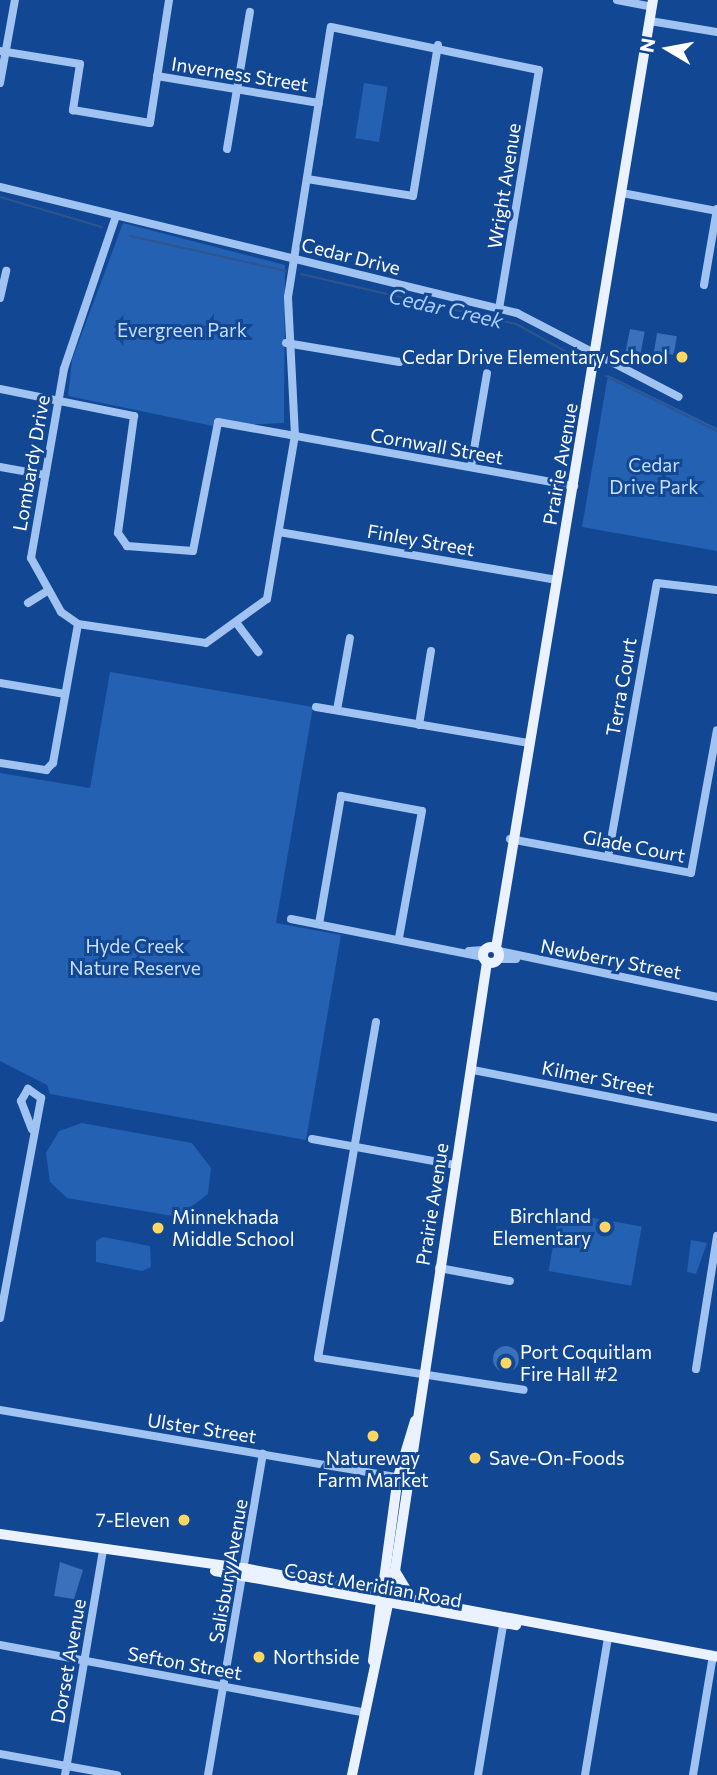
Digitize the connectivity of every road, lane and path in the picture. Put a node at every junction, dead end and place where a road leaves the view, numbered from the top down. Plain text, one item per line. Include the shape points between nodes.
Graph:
1 (15, 0) edge
2 (169, 0) edge
3 (617, 0) edge
4 (652, 4) edge
5 (250, 12) dead end
6 (650, 21) junction
7 (717, 32) edge
8 (438, 45) junction
9 (3, 52) edge
10 (157, 76) junction
11 (0, 83) edge
12 (237, 89) junction
13 (319, 103) junction
14 (227, 149) dead end
15 (307, 179) junction
16 (0, 187) edge
17 (622, 193) junction
18 (717, 210) edge
19 (116, 216) junction
20 (295, 259) junction
21 (6, 271) dead end
22 (704, 285) dead end
23 (0, 298) edge
24 (499, 308) junction
25 (286, 343) junction
26 (596, 358) junction
27 (399, 362) dead end
28 (487, 373) dead end
29 (0, 389) edge
30 (679, 397) dead end
31 (58, 399) junction
32 (296, 436) junction
33 (0, 467) edge
34 (471, 467) junction
35 (45, 475) junction
36 (574, 486) junction
37 (279, 533) junction
38 (557, 580) junction
39 (717, 590) edge
40 (47, 591) junction
41 (28, 603) dead end
42 (78, 624) junction
43 (238, 625) junction
44 (350, 638) dead end
45 (431, 651) dead end
46 (258, 652) dead end
47 (0, 683) edge
48 (65, 694) junction
49 (316, 707) dead end
50 (337, 710) junction
51 (419, 725) junction
52 (717, 730) edge
53 (528, 743) junction
54 (715, 746) edge
55 (0, 763) edge
56 (510, 839) junction
57 (608, 857) junction
58 (291, 919) dead end
59 (319, 925) junction
60 (400, 938) junction
61 (491, 954) junction
62 (717, 997) edge
63 (376, 1022) dead end
64 (473, 1070) junction
65 (717, 1118) edge
66 (32, 1129) dead end
67 (312, 1139) dead end
68 (353, 1146) junction
69 (455, 1165) junction
70 (717, 1236) edge
71 (439, 1268) junction
72 (510, 1281) dead end
73 (0, 1318) edge
74 (695, 1369) dead end
75 (422, 1376) junction
76 (524, 1390) dead end
77 (0, 1410) edge
78 (415, 1422) junction
79 (263, 1454) junction
80 (398, 1476) junction
81 (0, 1534) edge
82 (103, 1552) junction
83 (395, 1571) junction
84 (242, 1574) junction
85 (412, 1599) junction
86 (384, 1600) junction
87 (503, 1620) junction
88 (608, 1638) junction
89 (0, 1646) edge
90 (715, 1657) edge
91 (84, 1661) junction
92 (225, 1686) junction
93 (363, 1712) junction
94 (0, 1754) edge
95 (66, 1770) edge
96 (117, 1775) edge
97 (208, 1775) edge
98 (352, 1775) edge
99 (478, 1775) edge
100 (585, 1775) edge
101 (693, 1775) edge

1 - 9 street
2 - 10 street
3 - 4 street
4 - 6 main road, Prairie Avenue
5 - 12 street
6 - 7 street
6 - 17 main road, Prairie Avenue
8 - 13 street via 331,27
8 - 15 street via 412,195
8 - 24 street, Wright Avenue via 539,70
9 - 10 street, Inverness Street via 80,64 73,110 150,123
9 - 11 street
10 - 12 street, Inverness Street
12 - 13 street, Inverness Street
12 - 14 street
13 - 15 street
15 - 20 street
16 - 19 street, Cedar Drive
17 - 18 street
17 - 26 main road, Prairie Avenue
18 - 22 street
19 - 20 street, Cedar Drive
19 - 31 street, Lombardy Drive
20 - 24 street, Cedar Drive
20 - 25 street
21 - 23 street
24 - 26 street, Cedar Drive
25 - 27 street
25 - 32 street
26 - 30 street, Cedar Drive
26 - 36 main road, Prairie Avenue
28 - 34 street
29 - 31 street
31 - 32 street, Cornwall Street via 134,416 117,537 127,546 168,553 188,554 196,545 218,422
31 - 35 street, Lombardy Drive
32 - 34 street, Cornwall Street
32 - 37 street
33 - 35 street
34 - 36 street, Cornwall Street
35 - 40 street, Lombardy Drive via 31,561
36 - 38 main road, Prairie Avenue
37 - 38 street, Finley Street
37 - 43 street via 267,599
38 - 53 main road, Prairie Avenue
39 - 57 street, Terra Court via 657,583
40 - 41 street
40 - 42 street, Lombardy Drive
42 - 43 street via 200,644
42 - 48 street
43 - 46 street
44 - 50 street
45 - 51 street
47 - 48 street
48 - 55 street via 48,770
49 - 50 street
50 - 51 street
51 - 53 street
52 - 54 street, Glade Court
53 - 56 main road, Prairie Avenue
54 - 57 street, Glade Court via 691,873
56 - 57 street, Glade Court
56 - 61 main road, Prairie Avenue
58 - 59 street, Newberry Street
59 - 60 street, Newberry Street
59 - 60 street via 341,796 422,811
60 - 61 street, Newberry Street
61 - 62 street, Newberry Street
61 - 64 main road, Prairie Avenue
63 - 68 street
64 - 65 street, Kilmer Street
64 - 69 main road, Prairie Avenue
66 - 73 street
67 - 68 street
68 - 69 street
68 - 75 street via 318,1358
69 - 71 main road, Prairie Avenue
70 - 74 street
71 - 72 street
71 - 75 main road, Prairie Avenue
75 - 76 street
75 - 78 main road, Prairie Avenue
77 - 79 street, Ulster Street
78 - 80 main road, Prairie Avenue
78 - 83 main road, Prairie Avenue
79 - 80 street, Ulster Street
79 - 84 street, Salisbury Avenue
80 - 86 main road, Prairie Avenue
81 - 82 main road, Coast Meridian Road
82 - 84 main road, Coast Meridian Road
82 - 91 street, Dorset Avenue
83 - 85 main road
83 - 86 main road, Prairie Avenue
84 - 86 main road, Coast Meridian Road
84 - 92 street, Salisbury Avenue
85 - 86 main road, Coast Meridian Road
85 - 87 main road, Coast Meridian Road
86 - 87 main road, Coast Meridian Road
86 - 93 main road, Prairie Avenue
87 - 88 main road, Coast Meridian Road
87 - 99 street
88 - 90 main road, Coast Meridian Road
88 - 100 street
89 - 91 street, Sefton Street
90 - 101 street
91 - 92 street, Sefton Street
91 - 95 street, Dorset Avenue
92 - 93 street, Sefton Street
92 - 97 street, Salisbury Avenue
93 - 98 main road, Prairie Avenue
94 - 95 street
95 - 96 street

